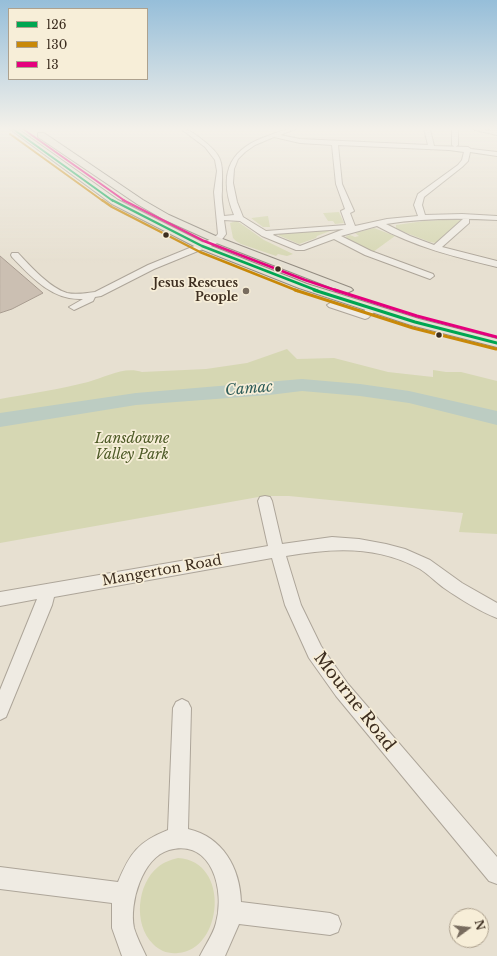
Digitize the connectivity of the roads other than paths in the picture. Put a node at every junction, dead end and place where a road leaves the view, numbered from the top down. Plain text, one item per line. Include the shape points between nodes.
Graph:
1 (76, 174) edge
2 (98, 174) edge
3 (219, 174) edge
4 (230, 174) edge
5 (338, 174) edge
6 (450, 174) edge
7 (218, 184) junction
8 (230, 184) junction
9 (221, 218) junction
10 (239, 218) junction
11 (423, 218) junction
12 (497, 218) edge
13 (466, 221) dead end
14 (380, 224) junction
15 (352, 228) junction
16 (265, 234) junction
17 (219, 235) junction
18 (334, 236) junction
19 (202, 246) junction
20 (436, 248) junction
21 (15, 255) dead end
22 (497, 264) edge
23 (430, 276) dead end
24 (90, 295) junction
25 (332, 305) dead end
26 (74, 307) dead end
27 (373, 308) junction
28 (497, 335) edge
29 (497, 343) edge
30 (265, 500) dead end
31 (277, 551) junction
32 (47, 591) junction
33 (0, 599) edge
34 (497, 611) edge
35 (182, 708) dead end
36 (0, 711) edge
37 (178, 838) junction
38 (497, 873) edge
39 (0, 878) edge
40 (124, 894) junction
41 (230, 912) junction
42 (330, 924) dead end
43 (134, 956) edge
44 (212, 956) edge

1 - 19 main road via 115,202
2 - 17 main road via 166,217 199,233
3 - 7 street
4 - 8 street
5 - 15 street via 339,184 350,211 345,211
6 - 11 street via 417,202
7 - 8 street
7 - 9 street
8 - 10 street
9 - 10 street
9 - 17 street
10 - 16 street
11 - 12 street
11 - 14 street
13 - 20 street
14 - 15 street
14 - 20 street via 405,237
15 - 16 street via 277,231
15 - 18 street
16 - 18 street via 296,248
17 - 19 street
17 - 28 main road via 395,308
18 - 23 street via 368,253
19 - 24 street via 98,294
19 - 27 main road via 303,286
20 - 22 street
21 - 24 street via 27,268 63,295
24 - 26 street via 90,299
25 - 27 street via 365,316
27 - 29 main road
30 - 31 street, Mourne Road
31 - 32 street, Mangerton Road
31 - 34 street, Mangerton Road via 338,542 384,549 425,566 458,589
31 - 38 street, Mourne Road via 294,605 315,652 342,690
32 - 33 street, Mangerton Road
32 - 36 street via 44,605
35 - 37 street
37 - 40 street via 166,840 145,855 128,879
37 - 41 street via 200,842 218,858 229,882
39 - 40 street
40 - 43 street via 123,927
41 - 42 street
41 - 44 street via 222,939

